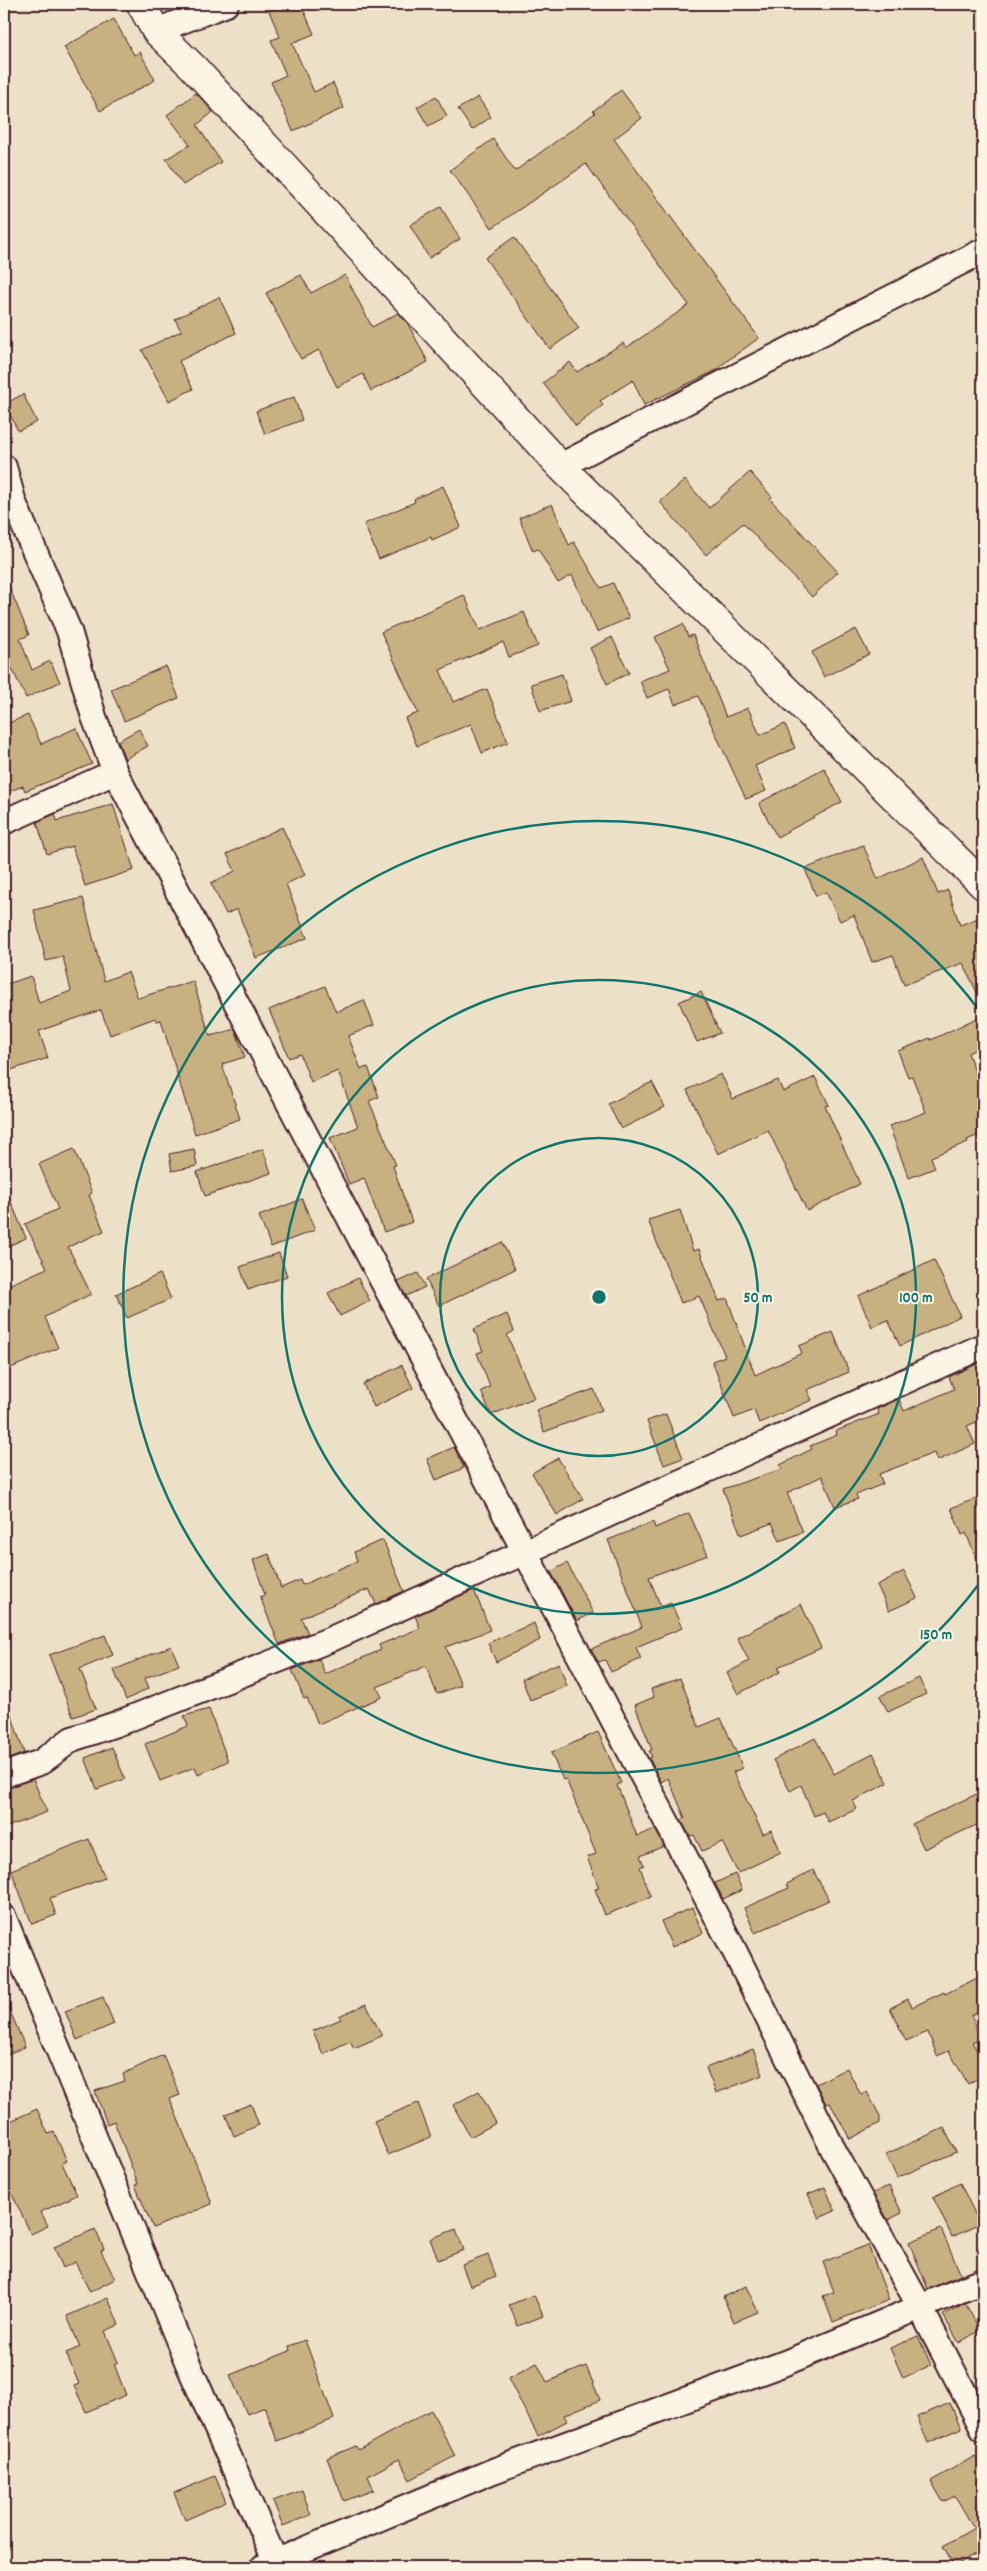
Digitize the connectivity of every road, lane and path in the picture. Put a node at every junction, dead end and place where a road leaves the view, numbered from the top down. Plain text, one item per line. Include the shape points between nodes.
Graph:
1 (141, 4) edge
2 (226, 4) edge
3 (156, 31) junction
4 (983, 251) edge
5 (560, 466) junction
6 (4, 467) edge
7 (116, 772) junction
8 (4, 822) edge
9 (983, 886) edge
10 (983, 1346) edge
11 (524, 1551) junction
12 (4, 1775) edge
13 (4, 1918) edge
14 (983, 2281) edge
15 (920, 2307) junction
16 (983, 2430) edge
17 (272, 2566) edge

1 - 3 street
2 - 3 street
3 - 5 street
4 - 5 street
5 - 9 street
6 - 7 street via 14,504 69,631 94,717
7 - 8 street
7 - 11 street
10 - 11 street
11 - 12 street via 329,1640 72,1739 41,1762
11 - 15 street via 734,1950 833,2149
13 - 17 street
14 - 15 street
15 - 16 street
15 - 17 street via 785,2363 493,2471

